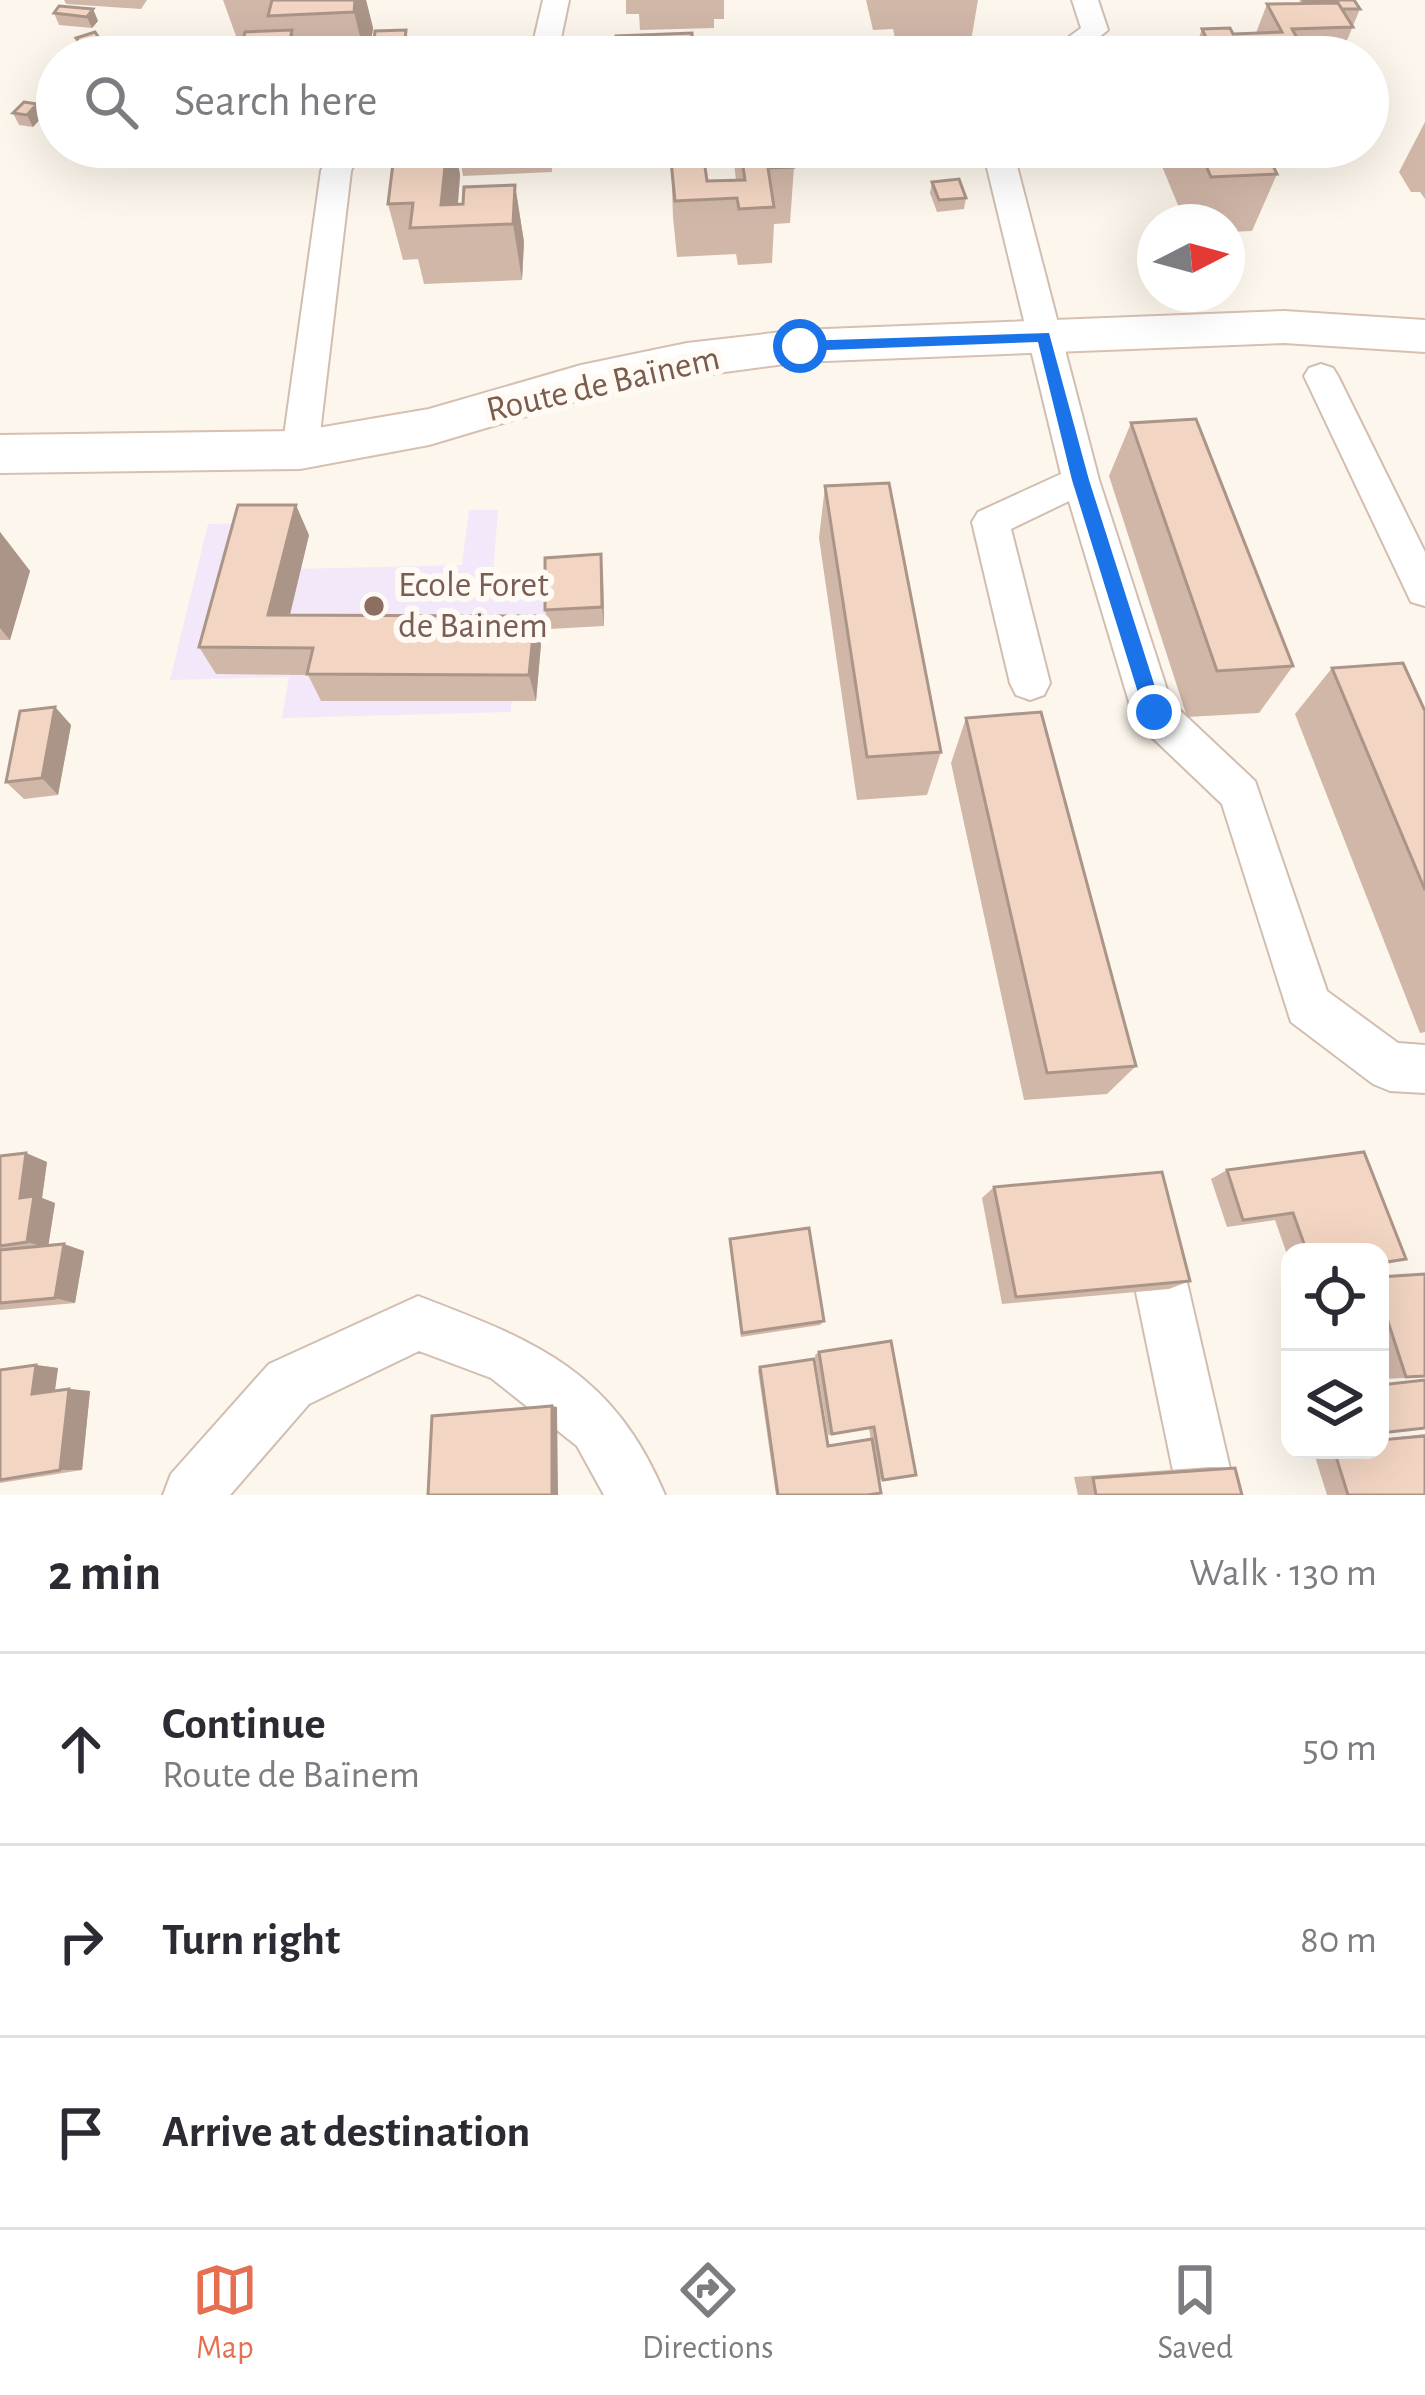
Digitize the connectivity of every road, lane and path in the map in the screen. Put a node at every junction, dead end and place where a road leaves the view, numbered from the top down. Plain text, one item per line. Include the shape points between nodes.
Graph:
1 (556, 0) edge
2 (1085, 0) edge
3 (548, 36) edge
4 (1085, 36) edge
5 (337, 168) edge
6 (1002, 168) edge
7 (1044, 336) junction
8 (1425, 336) edge
9 (1321, 376) dead end
10 (300, 450) junction
11 (0, 454) edge
12 (1081, 480) junction
13 (1425, 591) edge
14 (1030, 682) dead end
15 (1425, 1069) edge
16 (1151, 1239) edge
17 (192, 1495) edge
18 (636, 1495) edge
19 (1208, 1495) edge

1 - 3 street
2 - 4 street via 1095,29
5 - 10 street
6 - 7 street
7 - 8 street, Route de Baïnem via 1284,327
7 - 10 street, Route de Baïnem via 800,346 687,360 429,427
7 - 12 street
9 - 13 street
10 - 11 street, Route de Baïnem
12 - 14 street via 991,522
12 - 15 street via 1154,712 1240,794 1308,1006 1390,1066
16 - 19 street
17 - 18 street via 289,1384 418,1323 509,1358 597,1426

